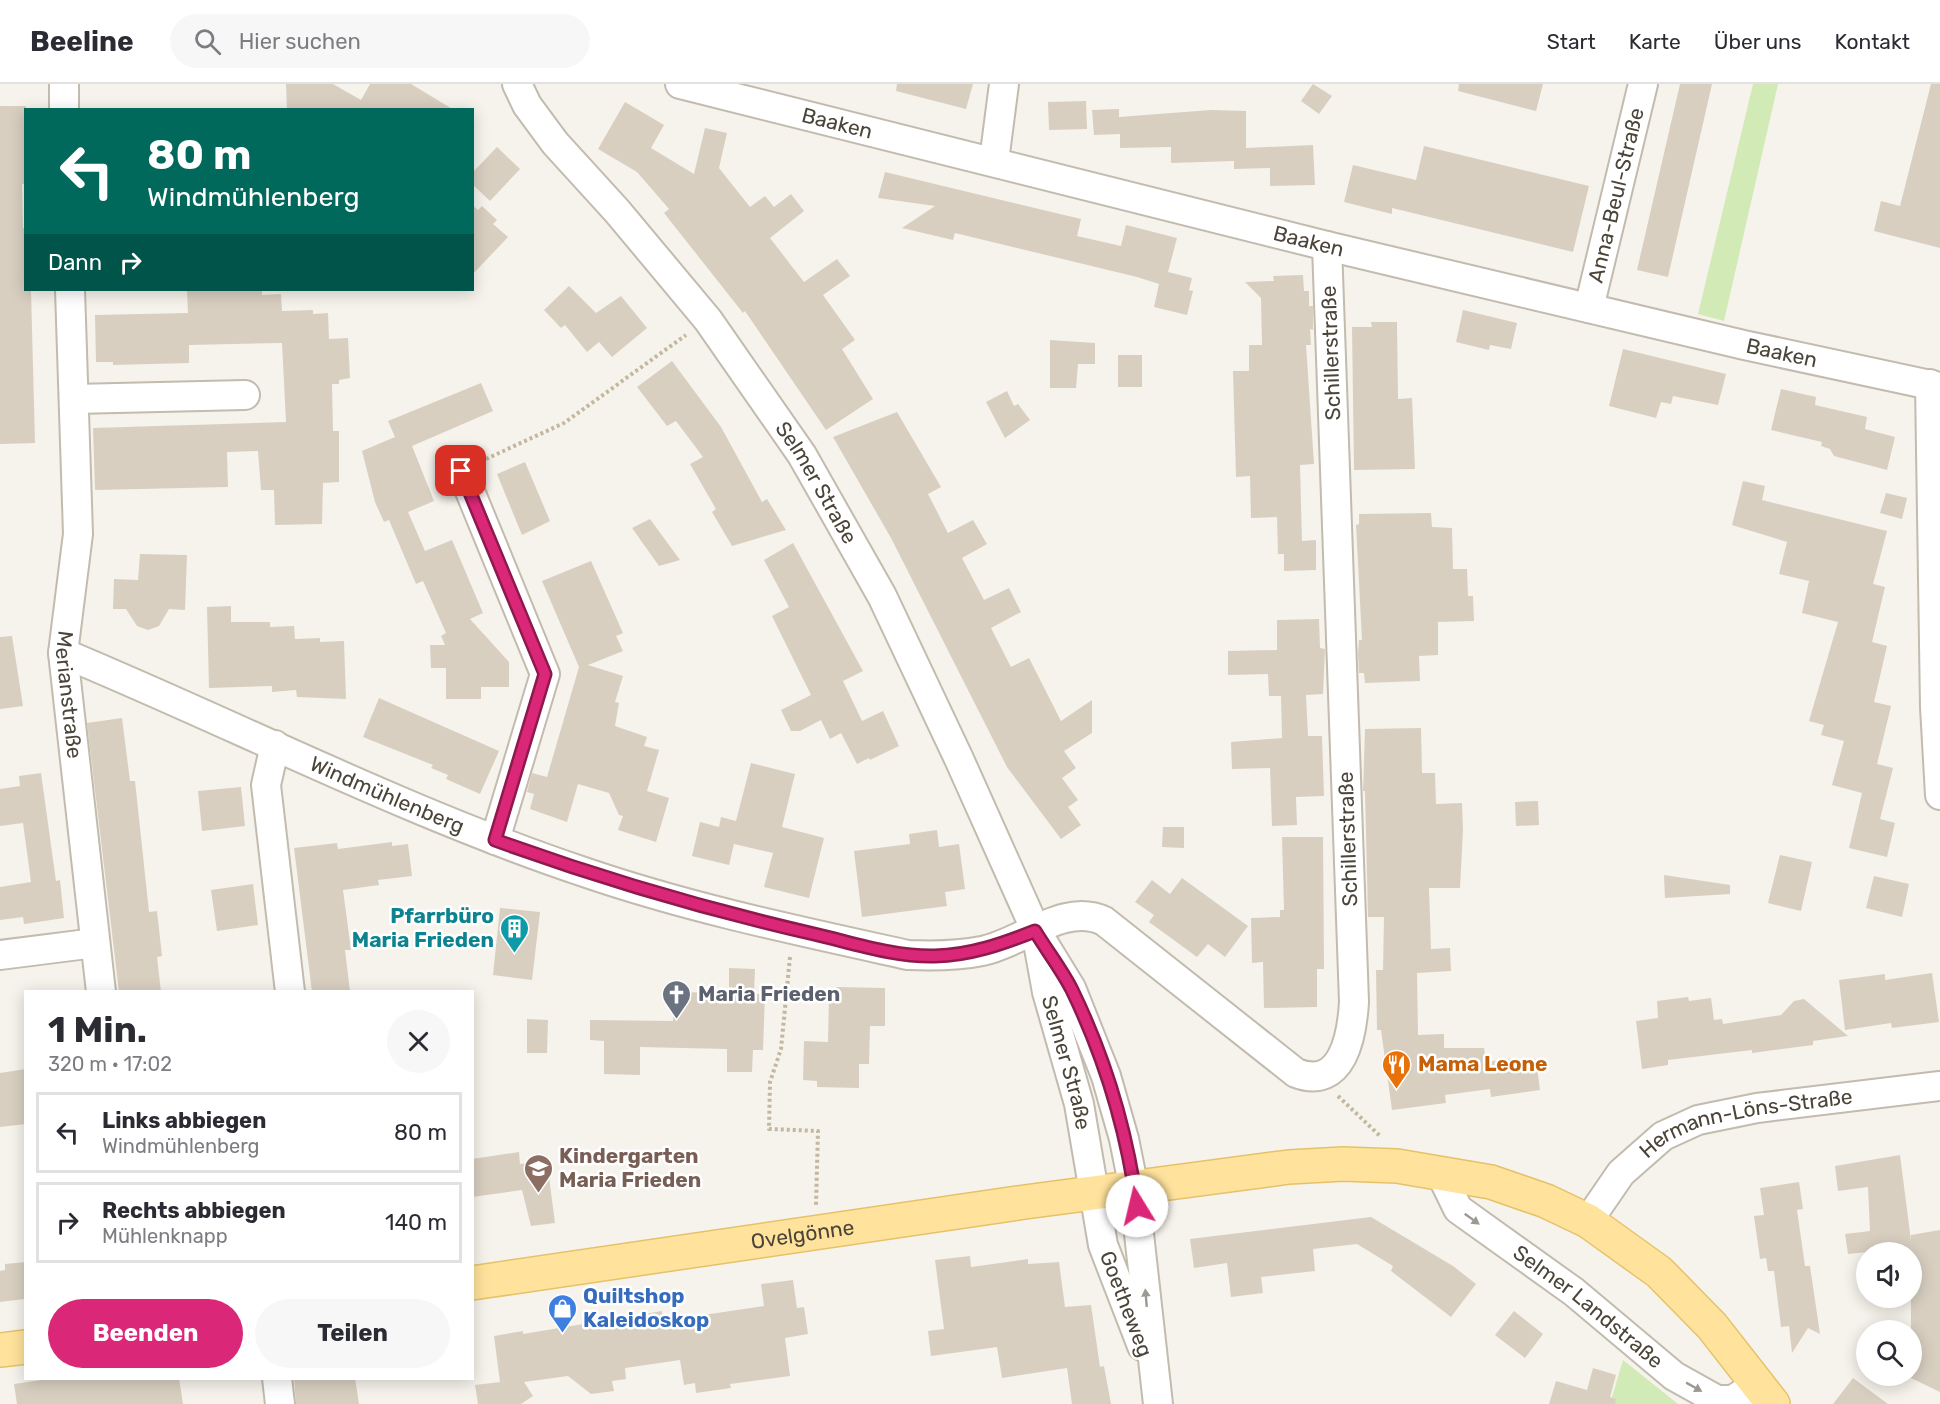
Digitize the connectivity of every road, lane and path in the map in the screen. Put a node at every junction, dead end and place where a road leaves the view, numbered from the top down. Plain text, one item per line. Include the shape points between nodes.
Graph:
1 (64, 84) edge
2 (517, 84) edge
3 (680, 84) edge
4 (1004, 84) edge
5 (1643, 84) edge
6 (64, 108) edge
7 (994, 161) junction
8 (1327, 246) junction
9 (70, 291) edge
10 (1589, 308) junction
11 (708, 320) junction
12 (1935, 386) edge
13 (245, 395) dead end
14 (74, 399) junction
15 (460, 466) joint
16 (63, 652) junction
17 (275, 745) junction
18 (1940, 795) edge
19 (495, 840) junction
20 (793, 929) junction
21 (1035, 931) junction
22 (95, 943) junction
23 (0, 955) edge
24 (101, 990) edge
25 (290, 990) edge
26 (1317, 1076) junction
27 (1940, 1086) edge
28 (1383, 1139) dead end
29 (1440, 1172) junction
30 (1134, 1189) junction
31 (1094, 1194) junction
32 (816, 1206) dead end
33 (1588, 1221) junction
34 (474, 1283) edge
35 (24, 1347) edge
36 (0, 1350) edge
37 (278, 1380) edge
38 (1156, 1391) edge
39 (1765, 1394) edge
40 (280, 1404) edge

1 - 6 street
2 - 11 street, Selmer Straße via 555,143
3 - 7 street, Baaken
4 - 7 street
5 - 10 street, Anna-Beul-Straße
7 - 8 street, Baaken
8 - 10 street, Baaken
8 - 26 street, Schillerstraße via 1354,1002 1344,1054 1326,1073
9 - 14 street, Merianstraße
10 - 12 street, Baaken
11 - 15 path via 564,423
11 - 21 street, Selmer Straße via 802,455 882,596
12 - 18 street via 1935,696
13 - 14 street
14 - 16 street, Merianstraße via 78,534
15 - 19 street via 545,674
16 - 17 street, Windmühlenberg
16 - 22 street, Merianstraße
17 - 19 street, Windmühlenberg
17 - 25 street via 266,785
19 - 20 street, Windmühlenberg via 637,888
20 - 21 street, Windmühlenberg via 908,956 984,951
20 - 32 path via 781,1049 770,1082 769,1129 818,1131
21 - 26 street via 1066,916 1083,914 1104,921 1296,1073
21 - 30 street, Selmer Straße via 1071,988 1092,1038 1116,1107
21 - 31 street, Selmer Straße via 1047,992 1079,1104
22 - 23 street
22 - 24 street, Merianstraße
26 - 28 path
27 - 33 street, Hermann-Löns-Straße via 1840,1097 1698,1120 1664,1137 1621,1173
29 - 30 main road, Selmer Landstraße via 1332,1164
29 - 33 main road, Selmer Landstraße via 1491,1182
29 -> 39 street, Selmer Landstraße via 1458,1209 1574,1292 1674,1376 1717,1400
30 - 31 main road, Ovelgönne
38 -> 30 street, Goetheweg
31 - 34 main road, Ovelgönne
31 - 38 street, Goetheweg via 1103,1245
33 - 39 main road, Selmer Landstraße via 1659,1272 1712,1326
35 - 36 main road
37 - 40 street

